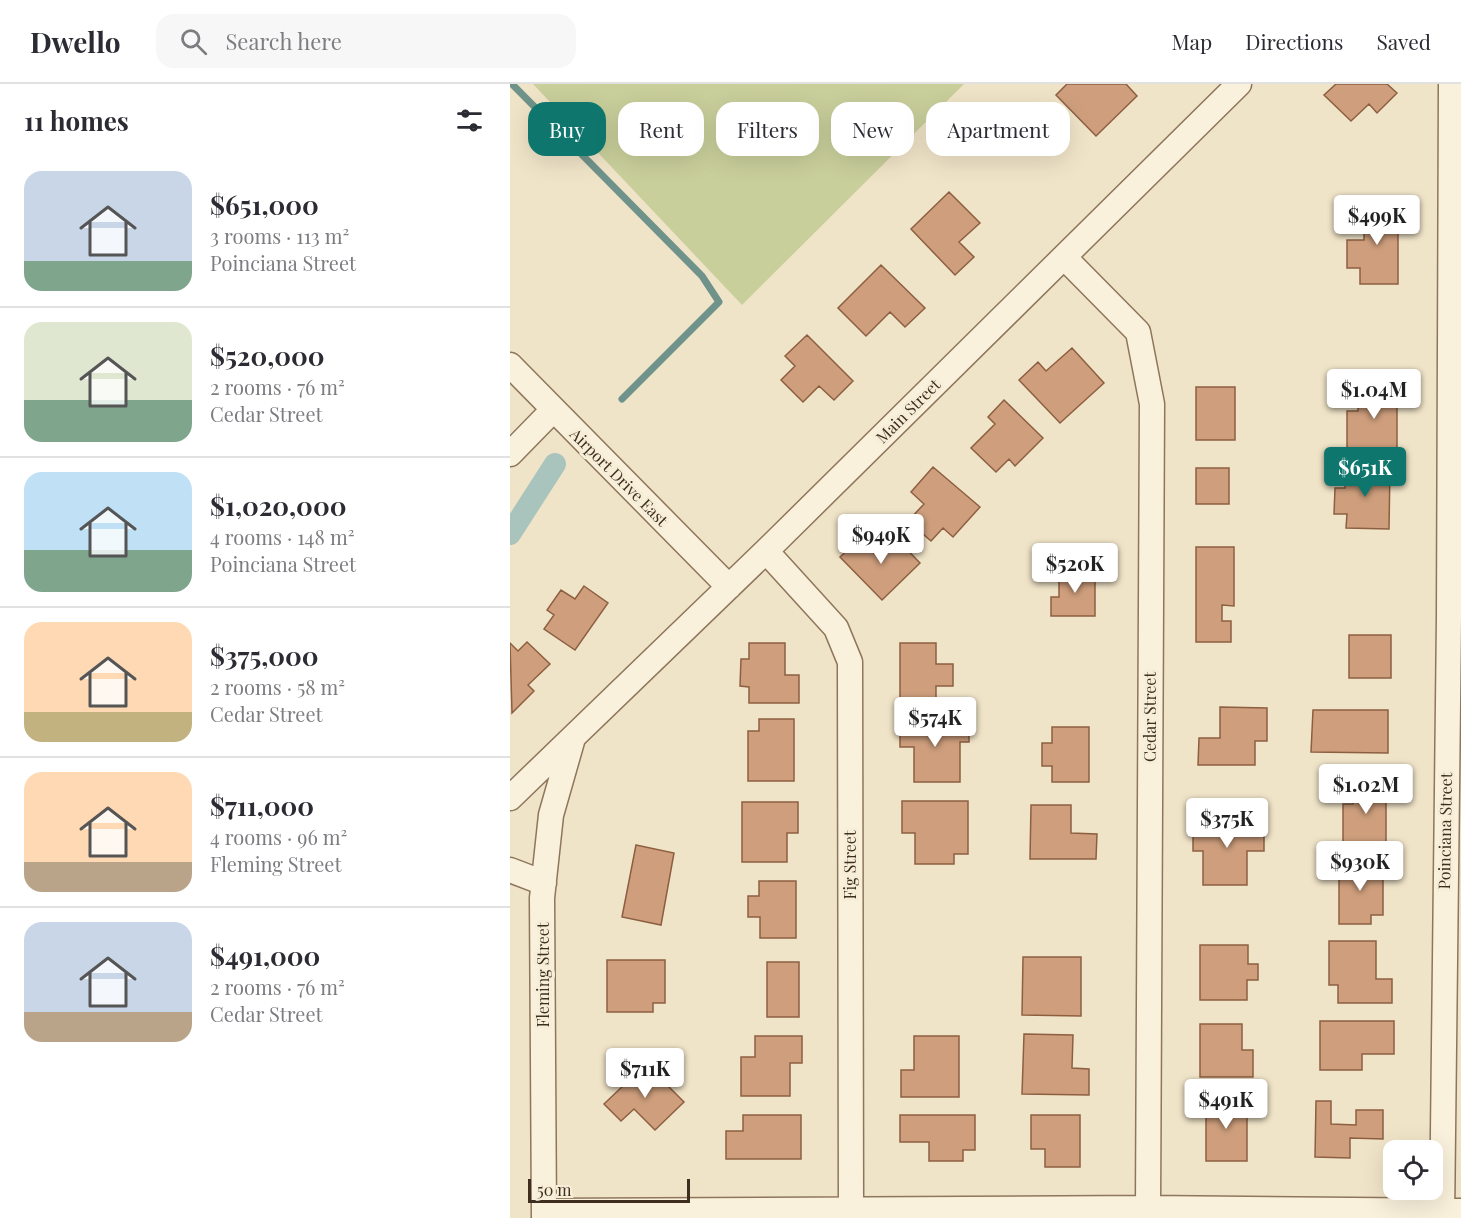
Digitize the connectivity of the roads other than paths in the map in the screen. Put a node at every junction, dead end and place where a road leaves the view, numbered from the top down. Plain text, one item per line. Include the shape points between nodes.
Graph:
1 (1239, 84) edge
2 (1451, 84) edge
3 (1064, 257) junction
4 (1455, 325) edge
5 (510, 365) edge
6 (553, 410) junction
7 (510, 454) edge
8 (766, 551) junction
9 (729, 587) junction
10 (1455, 618) edge
11 (573, 736) junction
12 (510, 798) edge
13 (510, 870) edge
14 (544, 883) junction
15 (1452, 917) edge
16 (1148, 1208) junction
17 (851, 1209) junction
18 (1448, 1214) edge
19 (544, 1215) edge

1 - 3 street, Main Street
2 - 4 street, Poinciana Street
3 - 8 street, Main Street
3 - 16 street, Cedar Street via 1138,332 1152,404
4 - 10 street, Poinciana Street
5 - 6 street, Airport Drive East
6 - 7 street
6 - 9 street, Airport Drive East
8 - 9 street, Main Street
8 - 17 street, Fig Street via 836,628 850,662
9 - 11 street, Main Street
10 - 15 street, Poinciana Street
11 - 12 street, Main Street
11 - 14 street, Fleming Street via 551,815
13 - 14 street
14 - 19 street, Fleming Street
15 - 18 street, Poinciana Street
16 - 17 street
16 - 18 street
17 - 19 street

